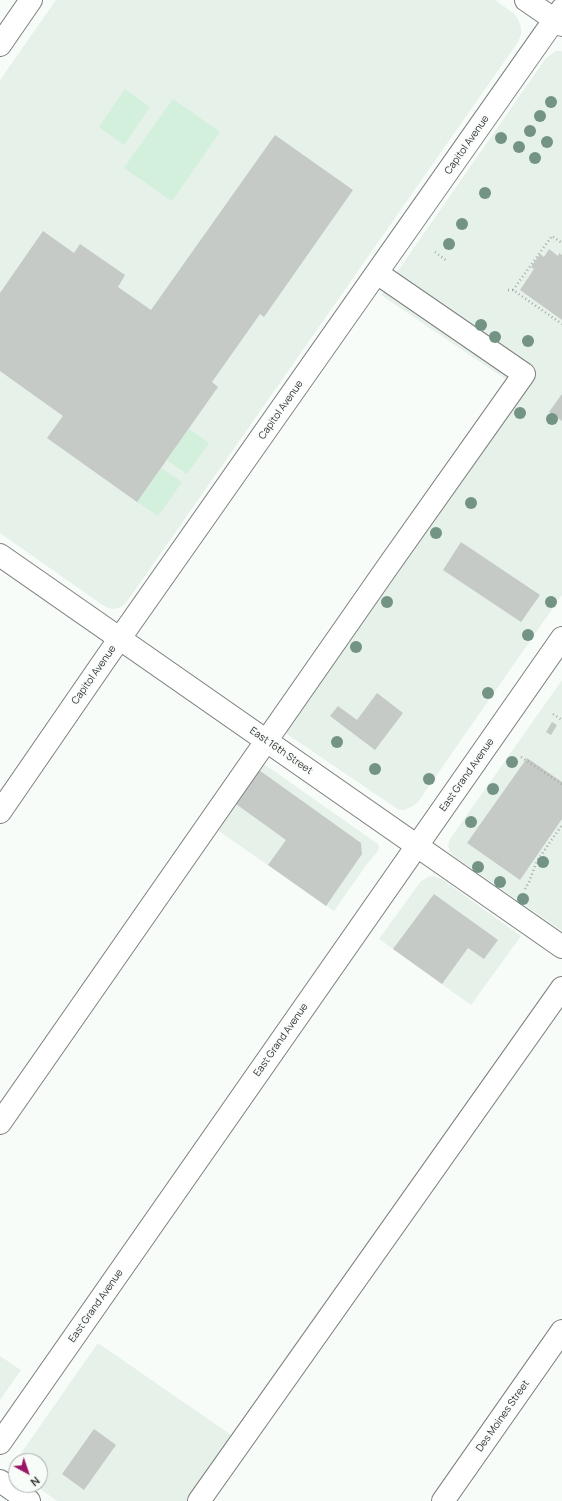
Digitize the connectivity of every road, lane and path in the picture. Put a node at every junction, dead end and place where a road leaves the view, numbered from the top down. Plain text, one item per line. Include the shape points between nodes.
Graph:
1 (31, 0) edge
2 (526, 0) edge
3 (560, 18) edge
4 (0, 45) edge
5 (562, 243) edge
6 (434, 252) dead end
7 (447, 261) dead end
8 (377, 273) junction
9 (508, 290) dead end
10 (513, 290) junction
11 (562, 324) edge
12 (0, 555) edge
13 (120, 638) junction
14 (562, 638) edge
15 (553, 714) dead end
16 (562, 720) edge
17 (266, 740) junction
18 (521, 757) dead end
19 (562, 784) edge
20 (0, 812) edge
21 (562, 825) edge
22 (417, 846) junction
23 (525, 889) dead end
24 (562, 947) edge
25 (562, 988) edge
26 (0, 1123) edge
27 (562, 1330) edge
28 (0, 1443) edge
29 (0, 1481) edge
30 (29, 1501) edge
31 (199, 1501) edge
32 (444, 1501) edge

1 - 4 street
2 - 3 street
3 - 8 street, Capitol Avenue
5 - 10 path via 552,236
6 - 7 path
8 - 13 street, Capitol Avenue
8 - 17 street via 524,374
9 - 10 path
10 - 11 path
12 - 13 street, East 16th Street
13 - 17 street, East 16th Street
13 - 20 street, Capitol Avenue
14 - 22 street, East Grand Avenue
15 - 16 path
17 - 22 street, East 16th Street
17 - 26 street
18 - 19 path
21 - 23 path via 537,861
22 - 24 street, East 16th Street
22 - 28 street, East Grand Avenue
25 - 31 street
27 - 32 street, Des Moines Street
29 - 30 street

